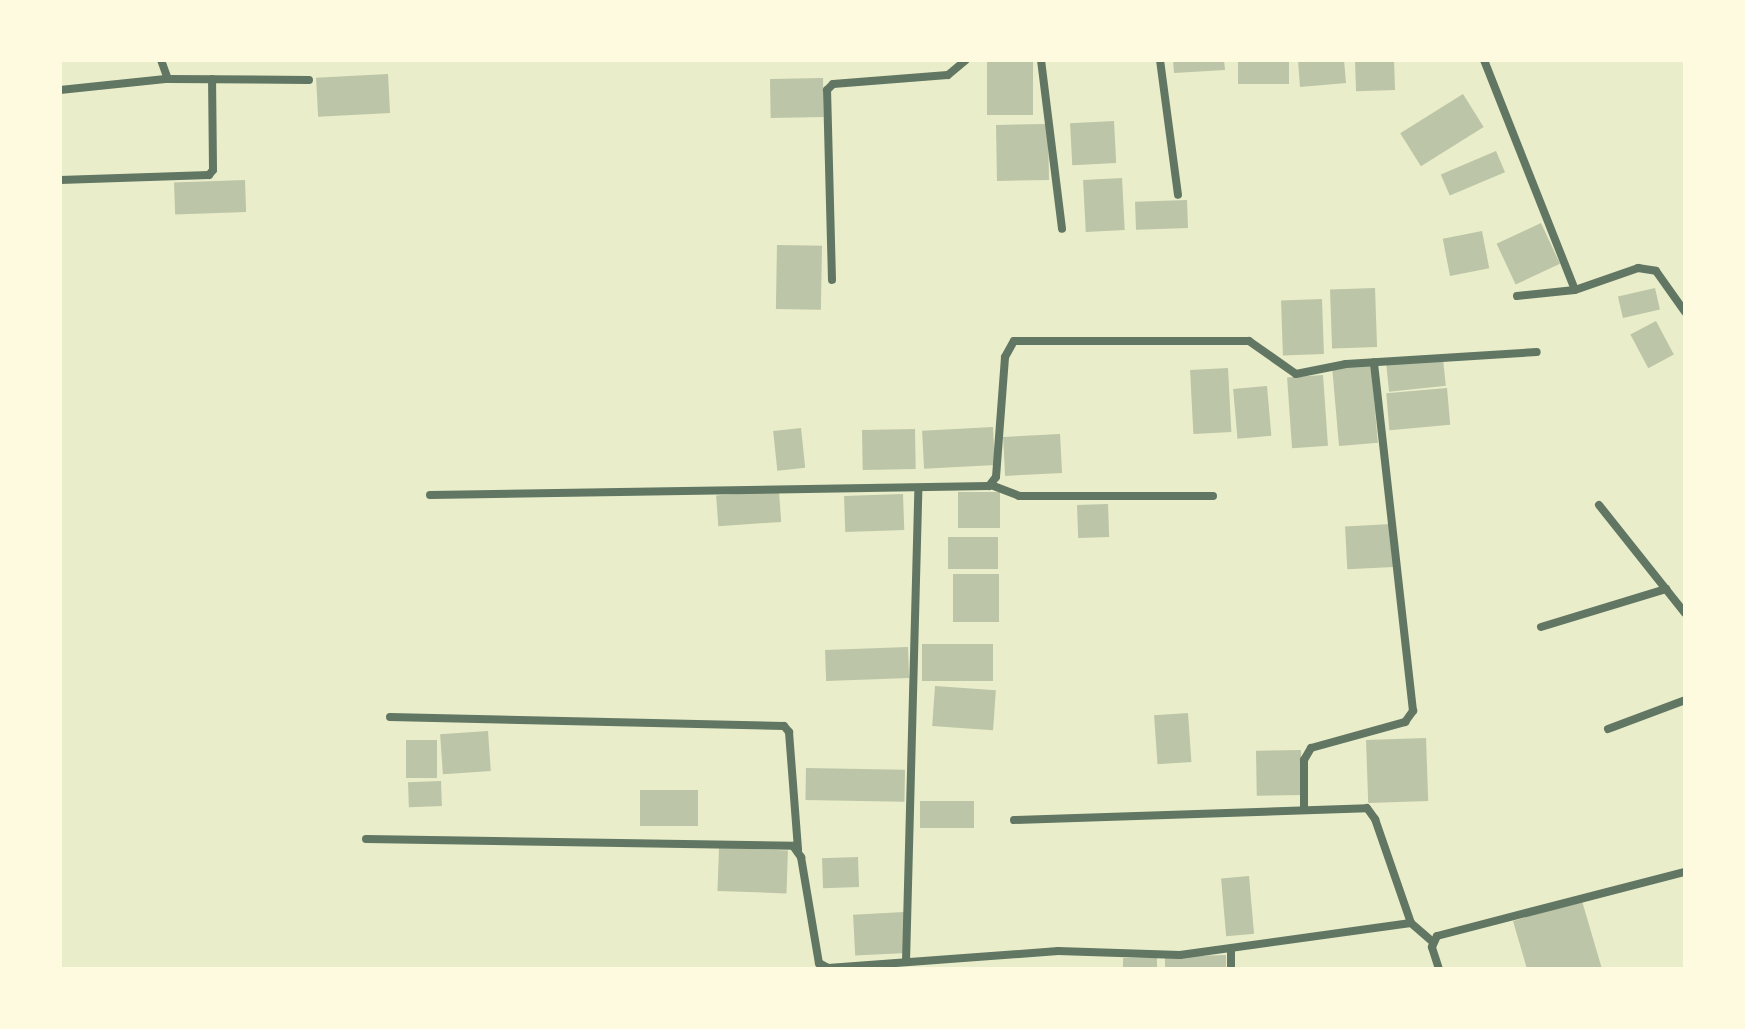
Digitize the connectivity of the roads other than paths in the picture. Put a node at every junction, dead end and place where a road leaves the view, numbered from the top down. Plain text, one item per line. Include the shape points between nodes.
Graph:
1 (161, 60) edge
2 (966, 60) edge
3 (1041, 60) edge
4 (1160, 60) edge
5 (1484, 60) edge
6 (165, 79) junction
7 (212, 79) junction
8 (309, 80) dead end
9 (60, 90) edge
10 (60, 180) edge
11 (1178, 195) dead end
12 (1062, 229) dead end
13 (832, 280) dead end
14 (1575, 290) junction
15 (1517, 296) dead end
16 (1685, 312) edge
17 (1537, 352) dead end
18 (1374, 362) junction
19 (991, 485) junction
20 (918, 489) junction
21 (430, 495) dead end
22 (1213, 496) dead end
23 (1599, 505) dead end
24 (1666, 589) junction
25 (1685, 613) edge
26 (1541, 627) dead end
27 (1685, 700) edge
28 (390, 717) dead end
29 (1608, 729) dead end
30 (1304, 807) junction
31 (1014, 820) dead end
32 (366, 839) dead end
33 (798, 850) junction
34 (1685, 872) edge
35 (1411, 923) junction
36 (1433, 942) junction
37 (1231, 949) junction
38 (906, 962) junction
39 (1231, 969) edge
40 (1439, 969) edge

1 - 6 street
2 - 13 street via 948,75 833,84 827,90
3 - 12 street
4 - 11 street
5 - 14 street
6 - 7 street
6 - 9 street
7 - 8 street
7 - 10 street via 209,175
14 - 15 street
14 - 16 street via 1638,268 1656,271
17 - 18 street
18 - 19 street via 1296,374 1249,341 1014,341 1005,357
18 - 30 street via 1413,711 1405,722 1311,748 1304,760
19 - 20 street
19 - 22 street via 1019,496
20 - 21 street
20 - 38 street
23 - 24 street
24 - 25 street
24 - 26 street
27 - 29 street
28 - 33 street via 784,726 789,732
30 - 31 street
30 - 35 street via 1356,806 1372,813
32 - 33 street via 783,843
33 - 38 street via 821,966
34 - 36 street via 1553,902 1437,936
35 - 36 street
35 - 37 street
36 - 40 street
37 - 38 street via 1151,956 1058,951
37 - 39 street

